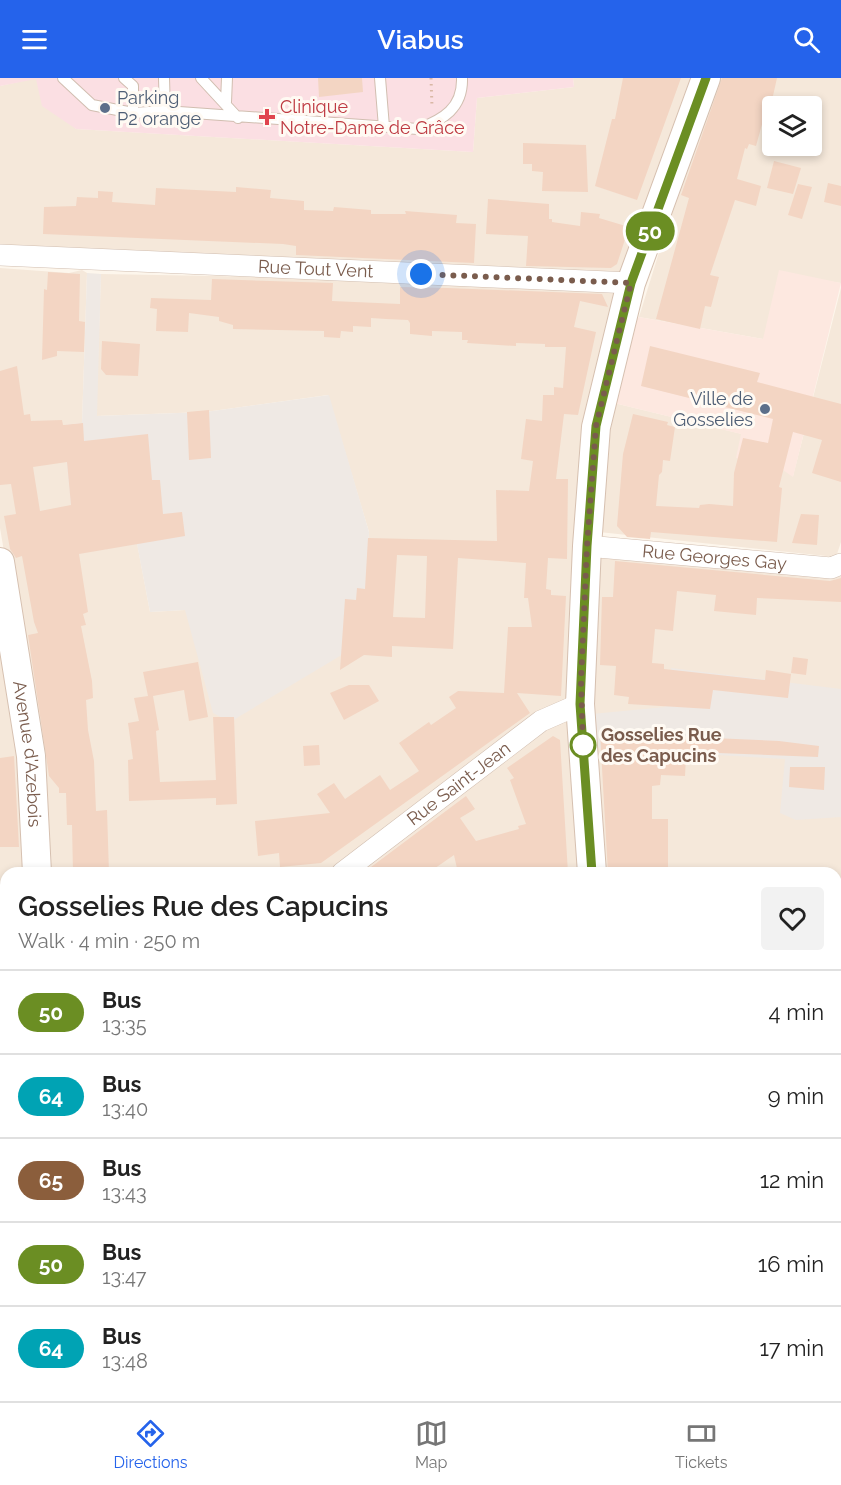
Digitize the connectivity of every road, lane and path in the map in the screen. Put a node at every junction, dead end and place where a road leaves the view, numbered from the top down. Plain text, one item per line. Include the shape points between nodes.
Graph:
1 (63, 78) edge
2 (124, 78) edge
3 (164, 78) edge
4 (201, 78) edge
5 (380, 78) edge
6 (431, 78) edge
7 (462, 78) edge
8 (706, 78) edge
9 (226, 80) edge
10 (226, 102) junction
11 (165, 111) junction
12 (133, 113) junction
13 (238, 118) junction
14 (433, 124) junction
15 (384, 127) junction
16 (0, 255) edge
17 (631, 283) junction
18 (587, 546) junction
19 (0, 562) edge
20 (841, 564) edge
21 (580, 704) junction
22 (37, 867) edge
23 (350, 867) edge
24 (592, 867) edge

1 - 12 lane via 92,105
2 - 12 lane via 133,86
3 - 11 lane
4 - 10 lane
5 - 15 lane
6 - 14 path
7 - 14 lane via 460,98 442,120
8 - 17 main road
9 - 10 lane
10 - 13 lane
11 - 12 lane
11 - 13 lane
13 - 15 lane
14 - 15 lane via 418,129
16 - 17 street, Rue Tout Vent
17 - 18 main road via 596,426
18 - 20 street, Rue Georges Gay via 831,568
18 - 21 main road
19 - 22 main road, Avenue d'Azebois via 31,756
21 - 23 street, Rue Saint-Jean via 541,721
21 - 24 main road

